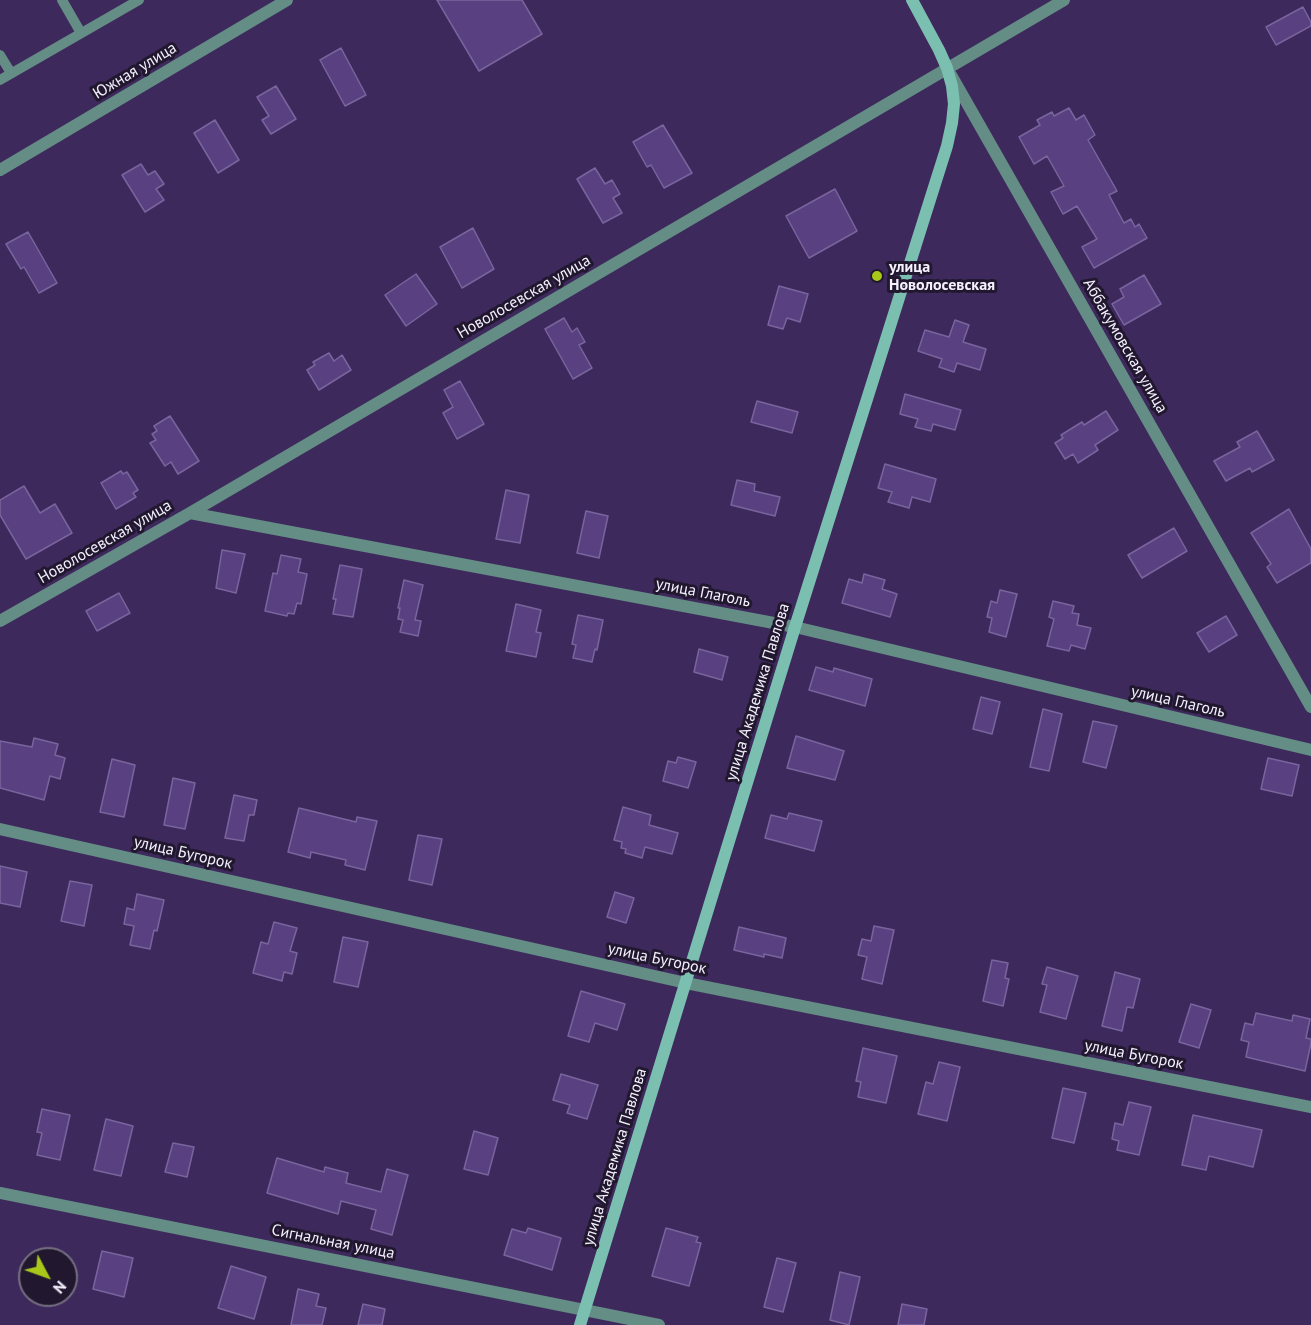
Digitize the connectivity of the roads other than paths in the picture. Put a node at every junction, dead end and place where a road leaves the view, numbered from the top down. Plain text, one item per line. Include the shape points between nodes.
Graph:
1 (62, 0) edge
2 (139, 0) edge
3 (286, 0) edge
4 (912, 0) edge
5 (1064, 0) edge
6 (81, 33) junction
7 (0, 55) edge
8 (947, 68) junction
9 (11, 73) junction
10 (0, 80) edge
11 (0, 170) edge
12 (190, 513) junction
13 (0, 621) edge
14 (795, 627) junction
15 (1311, 707) edge
16 (1311, 750) edge
17 (0, 829) edge
18 (686, 983) junction
19 (1311, 1107) edge
20 (0, 1193) edge
21 (585, 1310) junction
22 (580, 1325) edge
23 (659, 1325) edge

1 - 6 lane
2 - 6 lane
3 - 11 street, Южная улица
4 - 8 street, Аббакумовская улица
5 - 8 street, Новолосевская улица
6 - 9 lane
7 - 9 lane
8 - 12 street, Новолосевская улица
8 - 14 street, улица Академика Павлова via 954,104 947,146
8 - 15 street, Аббакумовская улица
9 - 10 lane
12 - 13 street, Новолосевская улица
12 - 14 street, улица Глаголь
14 - 16 street, улица Глаголь
14 - 18 street, улица Академика Павлова
17 - 18 street, улица Бугорок
18 - 19 street, улица Бугорок
18 - 21 street, улица Академика Павлова
20 - 21 street, Сигнальная улица
21 - 22 street, улица Академика Павлова
21 - 23 street, Сигнальная улица

